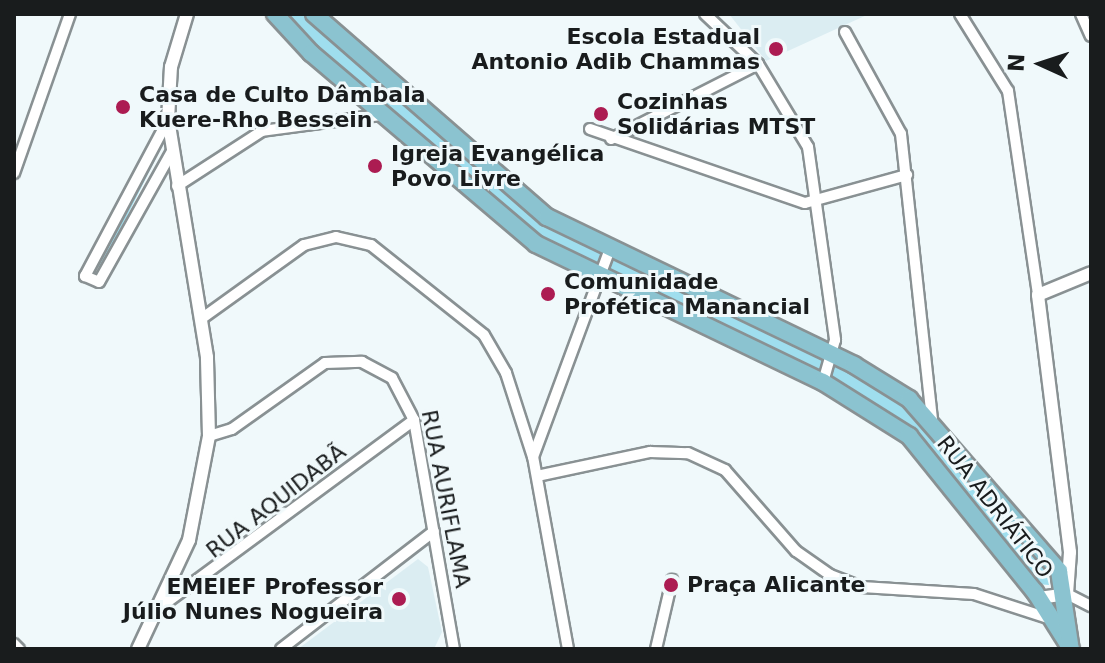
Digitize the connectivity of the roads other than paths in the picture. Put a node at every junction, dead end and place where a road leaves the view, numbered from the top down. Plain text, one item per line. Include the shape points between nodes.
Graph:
1 (70, 14) edge
2 (187, 14) edge
3 (275, 14) edge
4 (314, 14) edge
5 (705, 14) edge
6 (960, 14) edge
7 (1081, 14) edge
8 (845, 32) dead end
9 (1091, 36) edge
10 (758, 64) junction
11 (381, 115) junction
12 (168, 120) junction
13 (590, 129) dead end
14 (611, 139) junction
15 (171, 153) junction
16 (14, 173) edge
17 (907, 175) junction
18 (177, 186) junction
19 (821, 201) junction
20 (609, 252) junction
21 (1091, 273) edge
22 (598, 279) junction
23 (1038, 295) junction
24 (201, 319) junction
25 (835, 356) junction
26 (823, 382) junction
27 (932, 419) junction
28 (414, 420) junction
29 (209, 436) junction
30 (533, 457) junction
31 (537, 476) junction
32 (434, 531) junction
33 (1067, 533) junction
34 (1059, 571) junction
35 (672, 580) dead end
36 (1054, 596) junction
37 (1091, 606) edge
38 (159, 608) junction
39 (1051, 619) junction
40 (14, 644) edge
41 (453, 648) edge
42 (19, 649) edge
43 (138, 649) edge
44 (281, 649) edge
45 (568, 649) edge
46 (656, 649) edge
47 (1071, 649) edge

1 - 16 street
2 - 12 street via 171,67
3 - 11 main road, RUA ADRIÁTICO
4 - 20 main road, RUA ADRIÁTICO via 547,217
5 - 10 street
6 - 23 street via 1008,91
7 - 9 street
8 - 17 street via 895,116
10 - 14 street
10 - 19 street via 808,147
11 - 18 street via 272,127
11 - 22 main road, RUA ADRIÁTICO via 515,229
12 - 15 street
12 - 15 street via 85,276 99,282
13 - 14 street
14 - 19 street via 784,197
15 - 18 street
17 - 19 street
17 - 27 street
18 - 24 street
19 - 25 street
20 - 22 street
20 - 25 main road, RUA ADRIÁTICO
21 - 23 street
22 - 26 main road, RUA ADRIÁTICO
22 - 30 street
23 - 33 street
24 - 29 street
24 - 30 street via 304,245 336,237 371,245 484,335 506,373
25 - 26 street
25 - 27 main road, RUA ADRIÁTICO
26 - 36 main road, RUA ADRIÁTICO via 925,451
27 - 34 main road, RUA ADRIÁTICO
28 - 29 street, RUA AURIFLAMA via 392,378 343,360 308,371 232,429
28 - 32 street, RUA AURIFLAMA
28 - 38 street, RUA AQUIDABÃ
29 - 38 street via 189,540
30 - 31 street
31 - 39 street via 650,452 688,453 725,470 796,551 830,575 862,587 974,594
31 - 45 street
32 - 41 street, RUA AURIFLAMA
32 - 44 street
33 - 34 street
33 - 36 street
34 - 36 main road, RUA ADRIÁTICO
35 - 46 street
36 - 37 street
36 - 39 main road, RUA ADRIÁTICO
36 - 47 main road, RUA ADRIÁTICO
38 - 43 street
39 - 47 main road, RUA ADRIÁTICO
40 - 42 street

